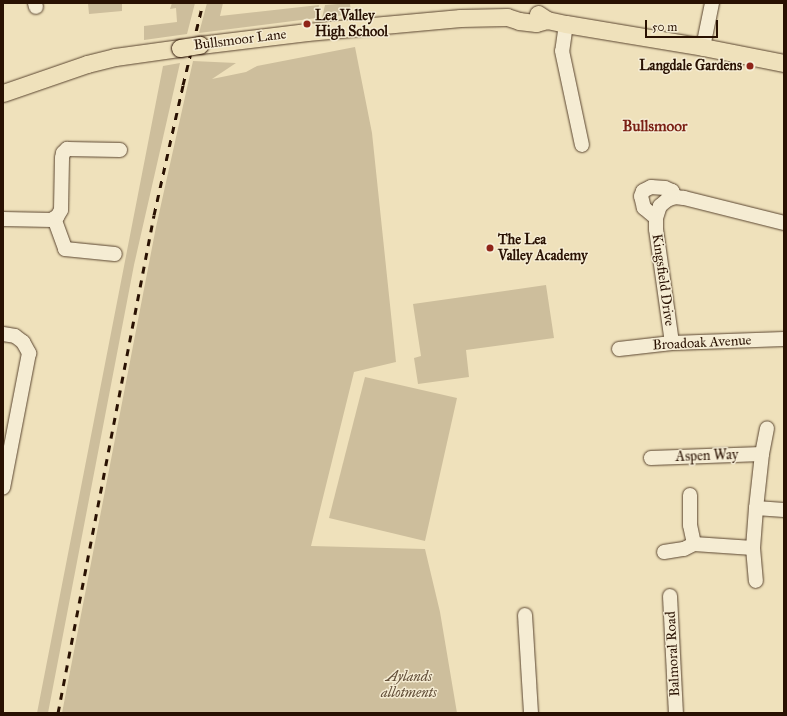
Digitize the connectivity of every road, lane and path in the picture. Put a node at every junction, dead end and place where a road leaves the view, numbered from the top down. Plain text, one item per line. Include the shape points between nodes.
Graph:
1 (712, 3) edge
2 (566, 24) junction
3 (703, 47) junction
4 (784, 63) edge
5 (3, 93) edge
6 (582, 145) dead end
7 (120, 150) dead end
8 (675, 197) junction
9 (54, 218) junction
10 (656, 218) junction
11 (3, 219) edge
12 (784, 223) edge
13 (115, 254) dead end
14 (3, 334) edge
15 (784, 339) edge
16 (672, 343) junction
17 (619, 349) dead end
18 (767, 428) dead end
19 (7, 438) edge
20 (762, 454) junction
21 (651, 458) dead end
22 (3, 488) edge
23 (690, 495) dead end
24 (756, 508) junction
25 (784, 510) edge
26 (694, 544) junction
27 (753, 548) junction
28 (664, 552) dead end
29 (756, 581) dead end
30 (670, 596) dead end
31 (526, 615) dead end
32 (531, 713) edge
33 (676, 713) edge

1 - 3 street
2 - 3 main road, Bullsmoor Lane
2 - 5 main road, Bullsmoor Lane, bridge via 547,20 526,22 507,17 404,23 200,45 114,57
2 - 6 street via 562,50
3 - 4 main road, Bullsmoor Lane
7 - 9 street via 67,149 63,153 61,210
8 - 10 street, Kingsfield Drive via 660,206
8 - 10 street, Kingsfield Drive via 665,188 651,187 643,191 641,196 644,208
8 - 12 street, Kingsfield Drive
9 - 11 street
9 - 13 street via 65,249
10 - 16 street, Kingsfield Drive
14 - 19 street via 15,336 23,342 28,353 19,410
15 - 16 street, Broadoak Avenue
16 - 17 street, Broadoak Avenue
18 - 20 street
19 - 22 street
20 - 21 street, Aspen Way
20 - 24 street
23 - 26 street via 690,525
24 - 25 street
24 - 27 street
26 - 27 street
26 - 28 street via 684,549
27 - 29 street
30 - 33 street, Balmoral Road
31 - 32 street

